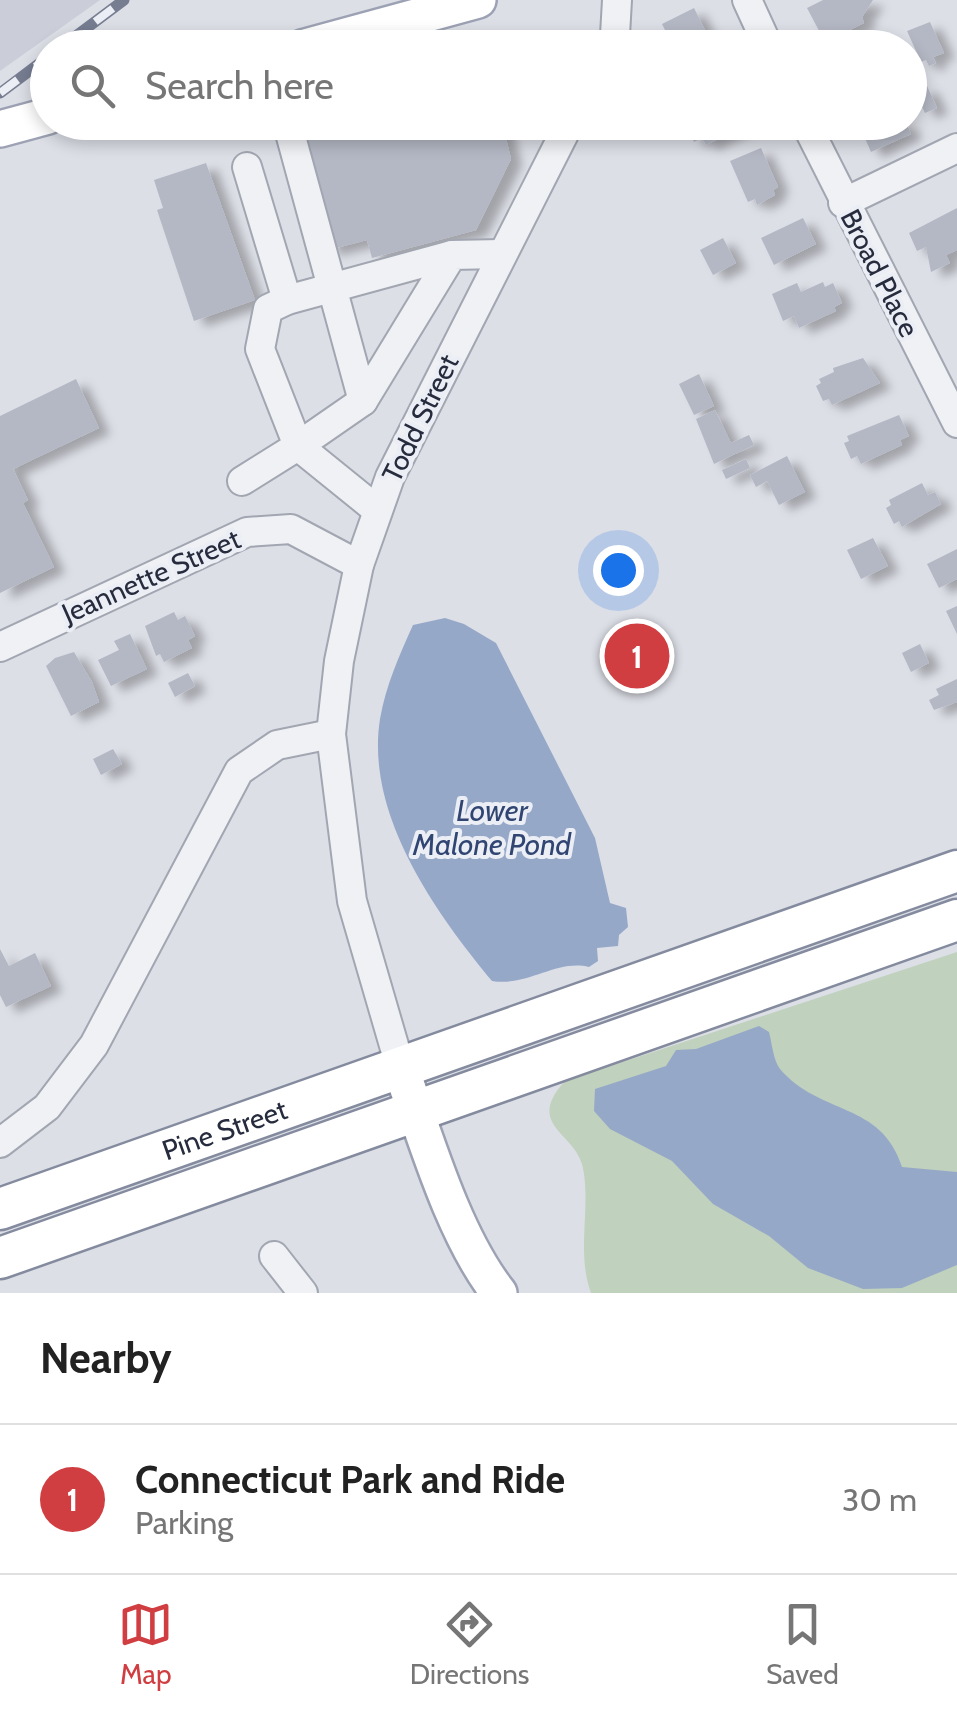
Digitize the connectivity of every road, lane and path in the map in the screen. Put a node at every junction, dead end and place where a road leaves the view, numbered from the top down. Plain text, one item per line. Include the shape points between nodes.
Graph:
1 (478, 0) edge
2 (617, 0) edge
3 (747, 0) edge
4 (368, 30) edge
5 (615, 30) edge
6 (761, 30) edge
7 (30, 121) edge
8 (0, 129) edge
9 (291, 140) edge
10 (561, 140) edge
11 (813, 140) edge
12 (957, 148) edge
13 (247, 167) dead end
14 (843, 203) junction
15 (502, 254) junction
16 (452, 255) junction
17 (330, 285) junction
18 (286, 300) junction
19 (363, 401) junction
20 (957, 423) edge
21 (298, 446) junction
22 (242, 482) dead end
23 (377, 510) junction
24 (359, 565) junction
25 (0, 647) edge
26 (331, 734) junction
27 (957, 871) edge
28 (957, 920) edge
29 (400, 1066) junction
30 (416, 1110) junction
31 (0, 1143) edge
32 (0, 1210) edge
33 (274, 1256) dead end
34 (0, 1258) edge
35 (303, 1293) edge
36 (499, 1293) edge

1 - 4 main road
2 - 5 street
3 - 6 street
7 - 8 main road
9 - 17 street
10 - 15 street, Todd Street
11 - 14 street, Broad Place
12 - 14 street
13 - 18 street
14 - 20 street, Broad Place
15 - 16 street
15 - 23 street, Todd Street
16 - 17 street
16 - 19 street
17 - 18 street
17 - 19 street
18 - 21 street via 268,309 260,349
19 - 21 street
21 - 22 street
21 - 23 street
23 - 24 street, Todd Street
24 - 25 street, Jeannette Street via 291,529 248,532
24 - 26 street, Todd Street
26 - 29 street, Todd Street via 352,901
26 - 31 street via 277,744 239,771 94,1045 47,1107
27 - 29 highway, Pine Street
28 - 30 highway, Pine Street
29 - 30 main road
29 - 32 highway, Pine Street
30 - 34 highway, Pine Street
30 - 36 main road via 485,1276
33 - 35 street

